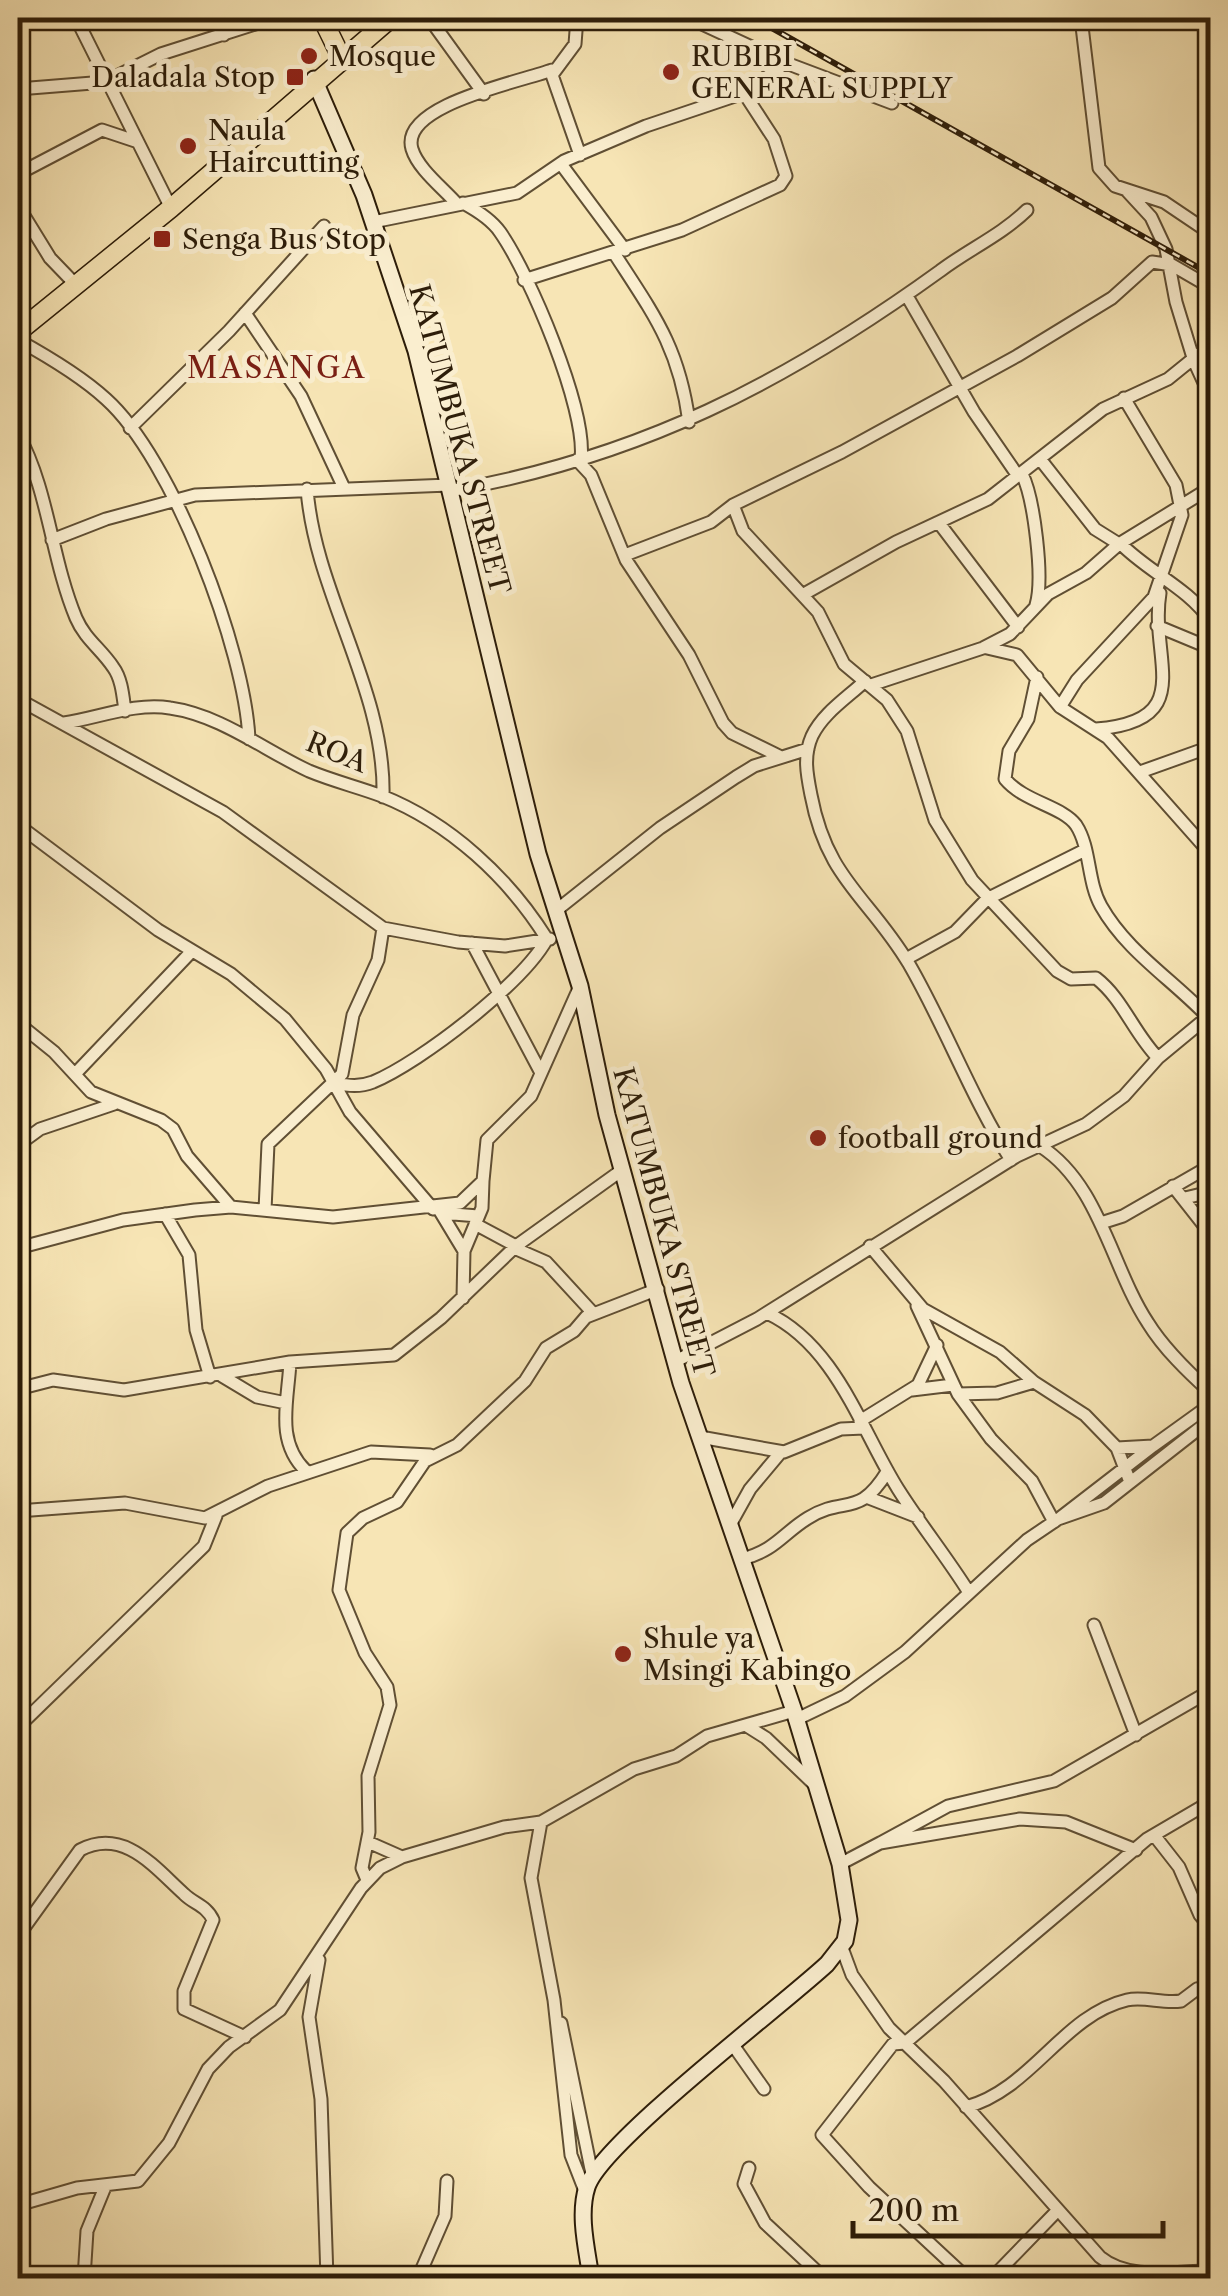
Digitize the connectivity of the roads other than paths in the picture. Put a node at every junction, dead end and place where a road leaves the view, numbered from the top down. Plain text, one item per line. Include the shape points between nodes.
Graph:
1 (76, 18) edge
2 (216, 18) edge
3 (274, 18) edge
4 (322, 18) edge
5 (391, 18) edge
6 (429, 18) edge
7 (577, 18) edge
8 (689, 18) edge
9 (1081, 18) edge
10 (224, 35) junction
11 (342, 60) junction
12 (786, 63) junction
13 (552, 70) junction
14 (314, 80) junction
15 (105, 82) junction
16 (18, 89) edge
17 (744, 93) junction
18 (484, 94) junction
19 (892, 103) dead end
20 (135, 141) junction
21 (580, 155) junction
22 (561, 164) junction
23 (18, 174) edge
24 (1127, 190) junction
25 (459, 203) junction
26 (18, 206) edge
27 (171, 208) junction
28 (1027, 210) dead end
29 (373, 222) junction
30 (324, 226) dead end
31 (1210, 233) edge
32 (620, 252) junction
33 (1172, 265) junction
34 (18, 272) edge
35 (524, 280) junction
36 (18, 283) edge
37 (76, 285) junction
38 (1210, 287) edge
39 (907, 296) junction
40 (245, 313) junction
41 (18, 330) edge
42 (1210, 345) edge
43 (1194, 360) junction
44 (961, 387) junction
45 (1210, 396) edge
46 (1124, 398) junction
47 (688, 422) junction
48 (130, 428) junction
49 (18, 434) edge
50 (579, 459) junction
51 (1040, 459) junction
52 (1020, 475) junction
53 (344, 488) junction
54 (449, 488) junction
55 (1210, 488) edge
56 (307, 489) junction
57 (175, 500) junction
58 (734, 505) junction
59 (1182, 508) junction
60 (939, 523) junction
61 (52, 540) junction
62 (1119, 544) junction
63 (625, 555) junction
64 (1162, 579) junction
65 (804, 594) junction
66 (1035, 609) junction
67 (1138, 616) junction
68 (1210, 620) edge
69 (1157, 626) junction
70 (1018, 628) junction
71 (983, 648) junction
72 (1210, 648) edge
73 (1037, 678) junction
74 (868, 683) junction
75 (18, 699) edge
76 (1060, 706) junction
77 (125, 712) junction
78 (64, 724) junction
79 (1096, 729) junction
80 (249, 739) junction
81 (1210, 746) edge
82 (808, 749) junction
83 (782, 757) junction
84 (1140, 772) junction
85 (383, 796) junction
86 (18, 824) edge
87 (1085, 850) junction
88 (1210, 853) edge
89 (988, 899) junction
90 (558, 909) junction
91 (383, 928) junction
92 (556, 938) junction
93 (472, 943) junction
94 (192, 951) junction
95 (906, 959) junction
96 (580, 986) junction
97 (499, 993) junction
98 (1209, 1016) edge
99 (18, 1023) edge
100 (1158, 1058) junction
101 (541, 1073) junction
102 (75, 1074) junction
103 (335, 1083) junction
104 (118, 1104) junction
105 (18, 1145) edge
106 (1040, 1146) junction
107 (1010, 1160) junction
108 (1210, 1166) edge
109 (622, 1170) junction
110 (482, 1181) junction
111 (1173, 1186) junction
112 (1210, 1192) edge
113 (1185, 1198) junction
114 (231, 1207) junction
115 (265, 1210) junction
116 (437, 1210) junction
117 (165, 1214) junction
118 (477, 1220) junction
119 (1101, 1223) junction
120 (1210, 1233) edge
121 (870, 1246) junction
122 (515, 1247) junction
123 (18, 1248) edge
124 (464, 1251) junction
125 (658, 1290) junction
126 (463, 1298) junction
127 (915, 1302) junction
128 (592, 1312) junction
129 (767, 1313) junction
130 (937, 1345) junction
131 (676, 1361) junction
132 (290, 1362) junction
133 (216, 1376) junction
134 (1034, 1382) junction
135 (18, 1389) edge
136 (912, 1390) junction
137 (956, 1390) junction
138 (1210, 1392) edge
139 (286, 1403) junction
140 (1210, 1405) edge
141 (1208, 1422) edge
142 (862, 1424) junction
143 (700, 1438) junction
144 (1210, 1441) edge
145 (1153, 1446) junction
146 (1117, 1448) junction
147 (781, 1452) junction
148 (430, 1455) junction
149 (1126, 1468) junction
150 (306, 1471) junction
151 (888, 1472) junction
152 (1130, 1482) junction
153 (869, 1498) junction
154 (18, 1511) edge
155 (216, 1516) junction
156 (918, 1517) junction
157 (1056, 1520) junction
158 (730, 1525) junction
159 (742, 1559) junction
160 (968, 1591) junction
161 (1094, 1625) dead end
162 (1210, 1692) edge
163 (18, 1702) edge
164 (29, 1715) junction
165 (795, 1716) junction
166 (746, 1726) junction
167 (18, 1727) edge
168 (1136, 1736) junction
169 (814, 1786) junction
170 (1210, 1802) edge
171 (541, 1822) junction
172 (1154, 1834) junction
173 (368, 1842) junction
174 (880, 1843) junction
175 (1136, 1850) junction
176 (402, 1857) junction
177 (840, 1864) junction
178 (367, 1880) junction
179 (1210, 1927) edge
180 (18, 1936) edge
181 (842, 1948) junction
182 (320, 1953) junction
183 (1210, 1998) edge
184 (245, 2037) junction
185 (905, 2043) junction
186 (733, 2045) junction
187 (764, 2089) dead end
188 (966, 2107) junction
189 (749, 2168) dead end
190 (592, 2174) junction
191 (447, 2181) dead end
192 (105, 2187) junction
193 (585, 2191) junction
194 (18, 2205) edge
195 (1057, 2211) junction
196 (1210, 2270) edge
197 (84, 2278) edge
198 (327, 2278) edge
199 (418, 2278) edge
200 (590, 2278) edge
201 (824, 2278) edge
202 (966, 2278) edge
203 (992, 2278) edge

1 - 15 street
2 - 10 street
3 - 10 street
4 - 11 main road
5 - 11 main road
6 - 18 street
7 - 13 street via 575,44
8 - 12 street
9 - 24 street via 1099,168
10 - 15 street via 161,54
11 - 14 main road
12 - 17 street
12 - 19 street
13 - 18 street
13 - 21 street
14 - 27 main road
14 - 29 main road, KATUMBUKA STREET
15 - 16 street
15 - 20 street
17 - 21 street
17 - 32 street via 774,140 784,180 716,217
18 - 25 street via 432,110 410,138 415,156
20 - 23 street via 102,130
20 - 27 street
21 - 22 street
22 - 25 street via 517,193
22 - 32 street
24 - 31 street via 1164,202
24 - 33 street via 1151,218
25 - 29 street
25 - 35 street via 496,227
26 - 37 street
27 - 37 main road
28 - 39 street
29 - 54 main road, KATUMBUKA STREET via 416,351
30 - 40 street
32 - 35 street
32 - 47 street via 683,376
33 - 38 street
33 - 43 street
33 - 44 street via 1152,262 1112,298
34 - 36 street
35 - 50 street via 577,412
37 - 41 main road
39 - 44 street
39 - 47 street
40 - 48 street
40 - 53 street via 301,396
41 - 48 street via 108,400
42 - 43 street
43 - 45 street
43 - 46 street via 1168,380
44 - 52 street
44 - 58 street
46 - 51 street
46 - 59 street via 1176,485
47 - 50 street
48 - 57 street
49 - 61 street via 42,492
50 - 54 street via 529,477
50 - 63 street
51 - 52 street
51 - 62 street via 1095,528
52 - 60 street
52 - 66 street via 1031,496 1040,569
53 - 54 street
53 - 56 street
54 - 90 main road, KATUMBUKA STREET via 538,854
55 - 59 street
56 - 57 street
56 - 85 street via 312,543 365,687
57 - 61 street
57 - 80 street via 240,674
58 - 63 street via 710,522
58 - 65 street via 755,546
59 - 62 street
59 - 64 street
60 - 65 street
60 - 70 street
61 - 77 street via 76,617 118,676
62 - 64 street
62 - 66 street
63 - 83 street via 723,723
64 - 67 street
64 - 68 street via 1189,594
64 - 69 street
65 - 74 street via 837,655
66 - 70 street
67 - 69 street
67 - 76 street
69 - 72 street
69 - 79 street via 1164,681 1157,708 1118,727
70 - 71 street
71 - 73 street via 1008,650
71 - 74 street
73 - 76 street
73 - 87 street via 1005,779 1072,820
74 - 82 street via 818,725
74 - 89 street via 888,700 907,732 942,836
75 - 78 street
76 - 79 street
77 - 78 street, ROA
77 - 80 street, ROA via 169,707
78 - 91 street via 223,812
79 - 84 street
80 - 85 street, ROA via 312,772
81 - 84 street
82 - 83 street
82 - 95 street via 806,772 824,847
83 - 90 street via 754,766 660,828
84 - 88 street
85 - 92 street, ROA via 469,848
86 - 94 street
87 - 89 street
87 - 98 street via 1101,906 1126,940
89 - 95 street via 955,932
89 - 100 street via 1058,972 1096,978 1108,988
90 - 92 main road, KATUMBUKA STREET
91 - 93 street
91 - 103 street
92 - 93 street
92 - 96 main road, KATUMBUKA STREET
92 - 97 street
93 - 97 street
94 - 102 street
94 - 103 street via 285,1019
95 - 107 street
96 - 101 street
96 - 109 main road, KATUMBUKA STREET
97 - 101 street
97 - 103 street via 373,1082
98 - 100 street
99 - 102 street
100 - 106 street via 1110,1108
101 - 110 street via 531,1096 487,1140
102 - 104 street via 91,1092
103 - 115 street via 268,1144
103 - 116 street via 350,1112
104 - 105 street via 40,1128
104 - 114 street via 172,1129
106 - 107 street
106 - 119 street via 1061,1163
107 - 121 street
108 - 111 street
109 - 122 street
109 - 125 main road, KATUMBUKA STREET
110 - 116 street via 460,1203
110 - 118 street
111 - 113 street
111 - 119 street
112 - 113 street
113 - 120 street
114 - 115 street
114 - 117 street
115 - 116 street via 333,1217
116 - 118 street
116 - 124 street
117 - 123 street
117 - 133 street via 189,1255 196,1330
118 - 122 street
118 - 124 street
119 - 138 street via 1148,1324
121 - 127 street
121 - 129 street
122 - 126 street
122 - 128 street via 546,1262
124 - 126 street
125 - 128 street
125 - 131 main road, KATUMBUKA STREET
126 - 132 street via 394,1355
127 - 130 street
127 - 134 street via 1000,1352
128 - 148 street via 546,1348 525,1380 457,1445
129 - 131 street
129 - 142 street via 811,1348
130 - 136 street
130 - 137 street
131 - 143 main road, KATUMBUKA STREET
132 - 133 street
132 - 139 street
133 - 135 street via 113,1390 53,1380
133 - 139 street
134 - 137 street via 998,1394
134 - 146 street via 1085,1415
136 - 137 street
136 - 142 street
137 - 157 street
139 - 150 street via 287,1446
140 - 145 street
141 - 144 street
141 - 152 street
142 - 147 street
142 - 151 street
143 - 147 street
143 - 158 main road, KATUMBUKA STREET
145 - 146 street
145 - 149 street
146 - 149 street
147 - 158 street
148 - 150 street via 381,1450
148 - 173 street via 397,1502 349,1529 338,1580 390,1705 368,1776
149 - 152 street
149 - 157 street
150 - 155 street
151 - 153 street
151 - 156 street
152 - 157 street via 1104,1503
153 - 156 street
153 - 159 street via 813,1515 780,1544
154 - 155 street via 125,1503
155 - 164 street via 204,1546
156 - 160 street
157 - 160 street
158 - 159 main road, KATUMBUKA STREET
159 - 165 main road, KATUMBUKA STREET
160 - 165 street via 939,1624 845,1696
161 - 168 street
162 - 168 street
163 - 164 street
164 - 167 street
165 - 166 street
165 - 169 main road, KATUMBUKA STREET
166 - 169 street
166 - 171 street via 634,1770
168 - 174 street via 1054,1781 948,1806
169 - 177 main road, KATUMBUKA STREET
170 - 172 street
171 - 176 street via 504,1826
171 - 190 street via 532,1878
171 - 193 street via 531,1878 554,2000 571,2155
172 - 175 street
172 - 179 street
173 - 176 street
173 - 178 street via 362,1868
174 - 175 street via 1039,1819 1066,1822
174 - 177 street
175 - 185 street
176 - 178 street
177 - 181 main road, KATUMBUKA STREET via 850,1920
178 - 182 street
180 - 184 street via 80,1850 132,1850 159,1866 213,1920 184,1990 184,2008
181 - 185 street via 870,2001
181 - 186 main road
182 - 184 street via 280,2010
182 - 198 street via 308,2017 322,2116
183 - 188 street via 1194,1990 1181,2002 1125,2000 1106,2008 986,2102
184 - 192 street via 208,2070 149,2171 136,2182
185 - 188 street
185 - 202 street via 890,2046 822,2137
186 - 187 street
186 - 190 main road
188 - 195 street
189 - 201 street via 745,2190 760,2216
190 - 193 main road
191 - 199 street via 445,2216
192 - 194 street
192 - 197 street via 87,2231
193 - 200 main road
195 - 196 street via 1117,2268
195 - 203 street

